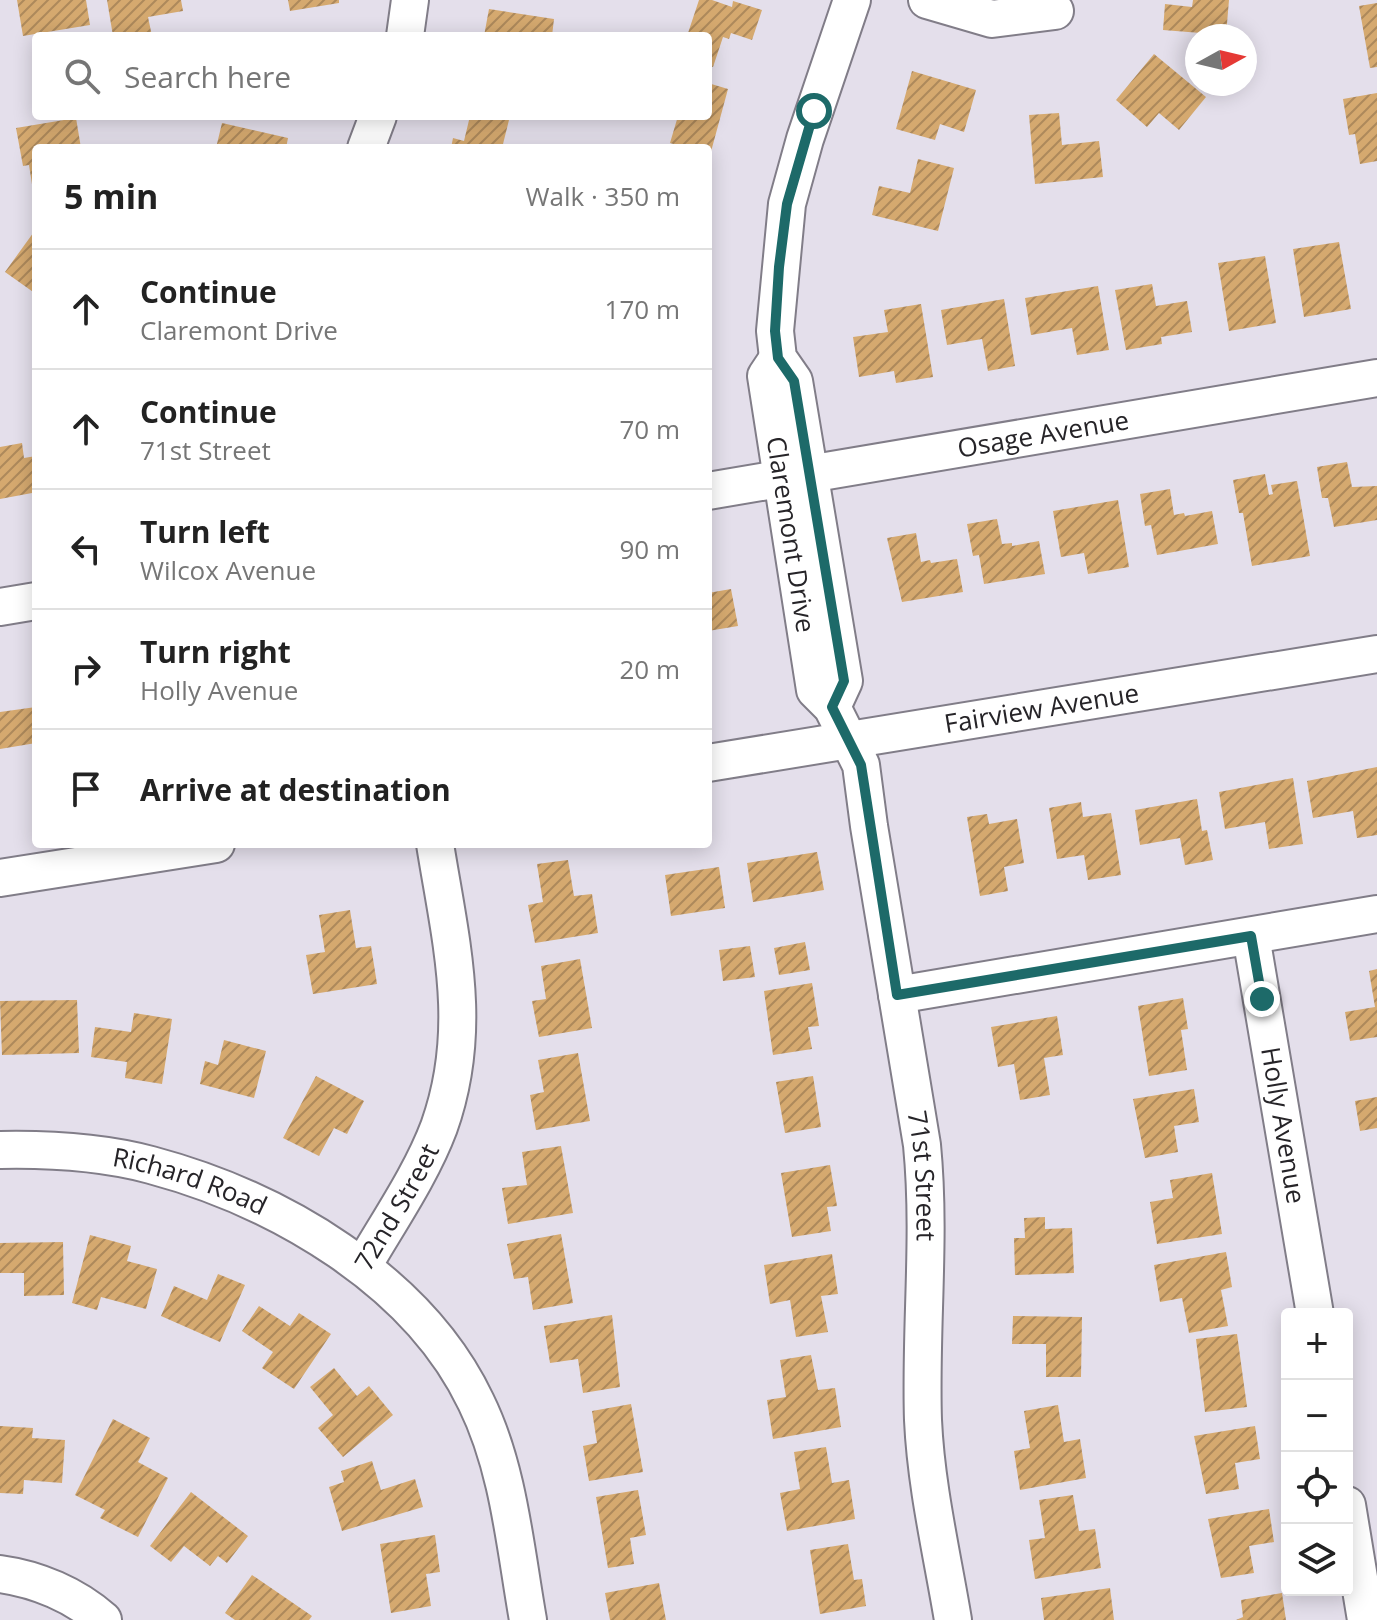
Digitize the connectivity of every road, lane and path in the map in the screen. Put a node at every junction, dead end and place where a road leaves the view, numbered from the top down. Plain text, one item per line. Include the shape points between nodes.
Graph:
1 (410, 0) edge
2 (852, 0) edge
3 (927, 0) edge
4 (1055, 11) dead end
5 (406, 32) edge
6 (376, 120) edge
7 (368, 144) edge
8 (1377, 378) edge
9 (795, 477) junction
10 (712, 490) edge
11 (32, 602) edge
12 (0, 607) edge
13 (1377, 654) edge
14 (840, 723) junction
15 (712, 762) edge
16 (191, 848) edge
17 (436, 848) edge
18 (0, 878) edge
19 (1377, 914) edge
20 (1251, 936) junction
21 (897, 995) junction
22 (0, 1150) edge
23 (363, 1266) junction
24 (1314, 1308) edge
25 (1350, 1524) edge
26 (0, 1574) edge
27 (103, 1620) edge
28 (528, 1620) edge
29 (953, 1620) edge
30 (1366, 1620) edge

1 - 5 street
2 - 9 street, Claremont Drive via 787,204 775,331 778,358 794,381
3 - 4 street via 992,19
6 - 7 street
8 - 9 street, Osage Avenue
9 - 10 street, Osage Avenue
9 - 14 street, Claremont Drive via 844,681
11 - 12 street
13 - 14 street, Fairview Avenue
14 - 15 street, Fairview Avenue
14 - 21 street, 71st Street via 861,765
16 - 18 street
17 - 23 street, 72nd Street via 458,986 457,1054 425,1159
19 - 20 street
20 - 21 street
20 - 24 street, Holly Avenue
21 - 29 street, 71st Street via 927,1194 921,1345 924,1425
22 - 23 street, Richard Road via 104,1156 184,1175 262,1208
23 - 28 street, 72nd Street via 431,1331 475,1399 500,1463
25 - 30 street
26 - 27 street via 42,1584

